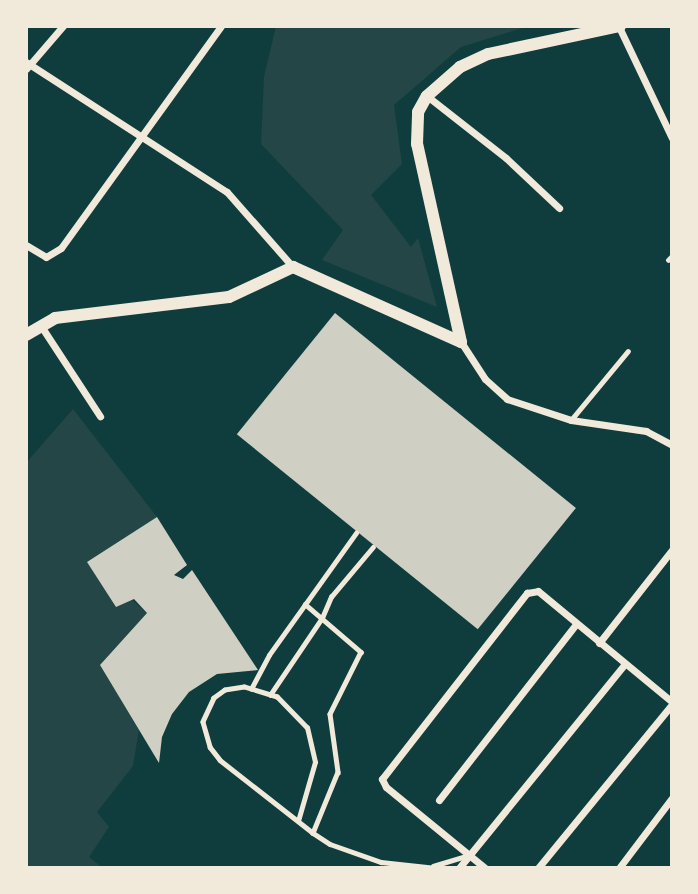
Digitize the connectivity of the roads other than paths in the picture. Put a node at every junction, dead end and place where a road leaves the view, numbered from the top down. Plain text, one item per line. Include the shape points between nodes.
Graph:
1 (63, 26) edge
2 (221, 26) edge
3 (620, 27) edge
4 (28, 65) edge
5 (427, 96) junction
6 (142, 138) junction
7 (672, 138) edge
8 (559, 208) dead end
9 (26, 245) edge
10 (293, 267) junction
11 (40, 324) junction
12 (26, 335) edge
13 (461, 342) junction
14 (628, 351) dead end
15 (100, 416) dead end
16 (571, 420) junction
17 (672, 445) edge
18 (356, 533) dead end
19 (373, 547) dead end
20 (672, 550) edge
21 (305, 604) junction
22 (322, 618) junction
23 (576, 624) junction
24 (599, 643) junction
25 (625, 664) junction
26 (251, 689) junction
27 (270, 695) junction
28 (672, 703) edge
29 (672, 798) edge
30 (439, 800) dead end
31 (298, 821) junction
32 (313, 833) junction
33 (470, 855) junction
34 (434, 867) edge
35 (459, 868) edge
36 (485, 868) edge
37 (538, 868) edge
38 (619, 868) edge

1 - 4 street
2 - 6 street
3 - 5 street via 488,54 460,67
3 - 7 street
4 - 6 street
5 - 8 street via 506,158
5 - 13 street via 415,124 417,144
6 - 9 street via 61,248 47,257
6 - 10 street via 227,192
10 - 11 street via 229,297 55,318
10 - 13 street
11 - 12 street
11 - 15 street
13 - 16 street via 485,379 507,399
14 - 16 lane
16 - 17 street via 646,431
18 - 21 lane
19 - 22 lane via 331,597
20 - 24 street
21 - 22 lane
21 - 26 lane
22 - 27 lane
22 - 32 lane via 361,652 330,714 338,772
23 - 24 street
23 - 30 street
23 - 33 street via 537,592 527,593 382,779
24 - 25 street
25 - 28 street
25 - 33 street
26 - 27 lane
26 - 31 lane via 225,690 214,698 203,722 205,737 220,760
27 - 31 lane via 296,712 313,743 312,781
28 - 37 street
29 - 38 street
31 - 32 lane
32 - 34 lane via 354,855
33 - 34 lane
33 - 35 street
33 - 36 street

